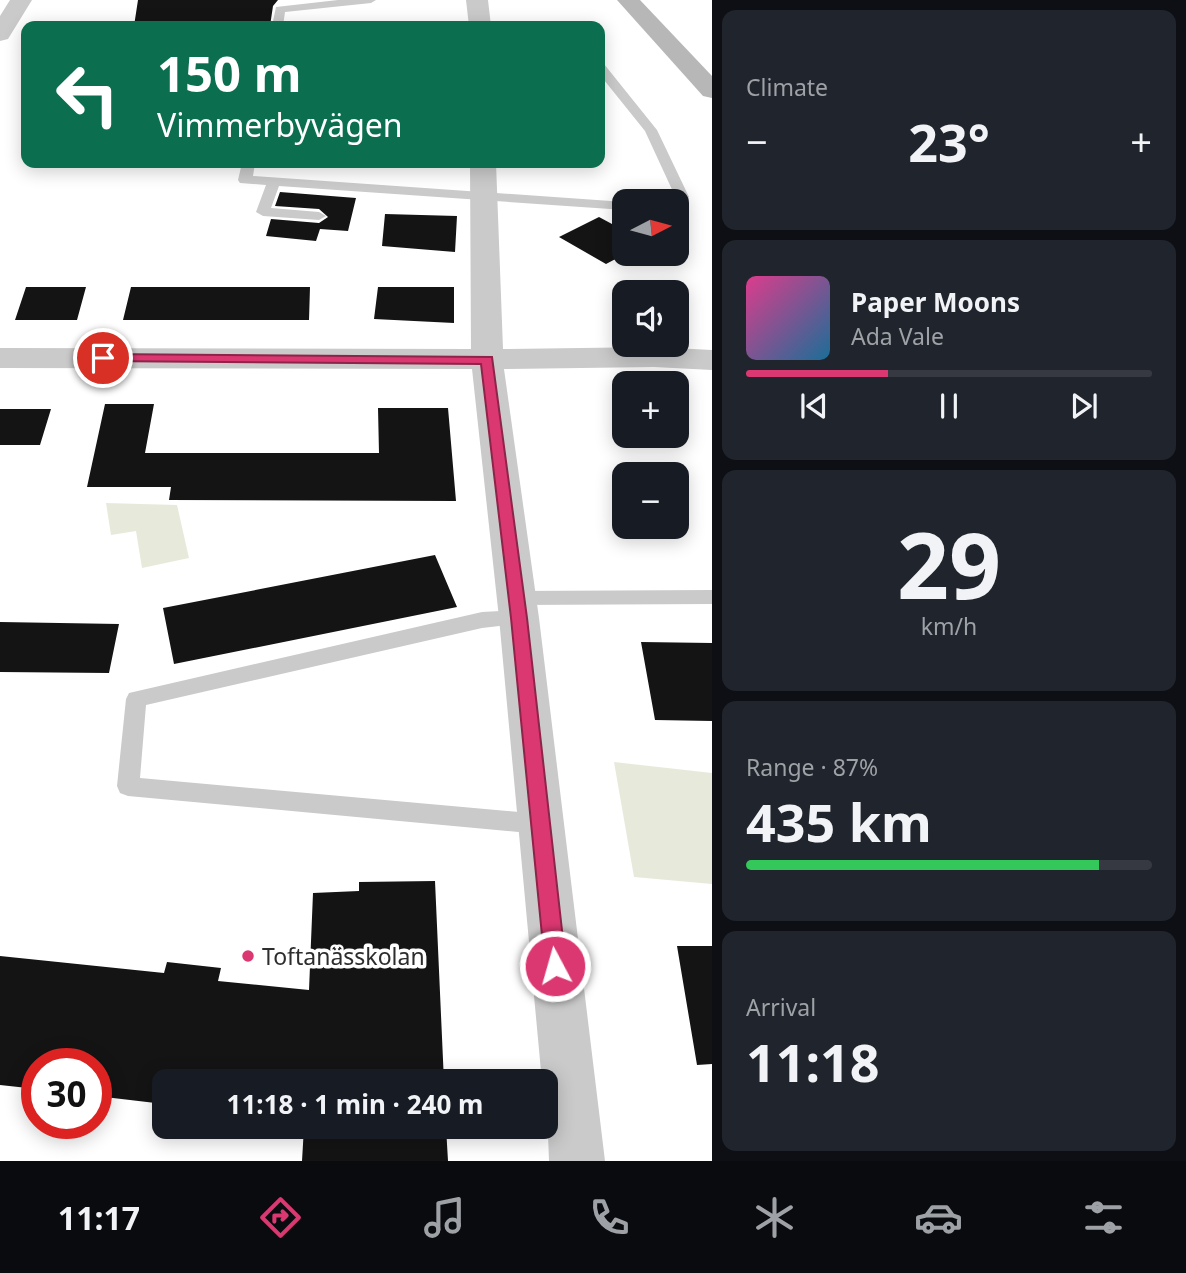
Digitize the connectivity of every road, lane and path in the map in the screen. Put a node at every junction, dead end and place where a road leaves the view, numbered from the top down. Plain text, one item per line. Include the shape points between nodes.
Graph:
1 (21, 0) edge
2 (371, 0) edge
3 (477, 0) edge
4 (628, 0) edge
5 (279, 21) edge
6 (479, 21) edge
7 (0, 34) edge
8 (605, 72) edge
9 (712, 91) edge
10 (248, 168) edge
11 (484, 180) edge
12 (274, 182) junction
13 (678, 189) edge
14 (612, 204) edge
15 (319, 216) dead end
16 (712, 344) edge
17 (689, 349) edge
18 (654, 357) joint
19 (0, 358) edge
20 (488, 359) junction
21 (712, 360) edge
22 (712, 597) edge
23 (518, 608) junction
24 (540, 824) junction
25 (577, 1161) edge

1 - 7 street
2 - 5 lane via 280,9
3 - 6 street
4 - 9 main road
8 - 13 lane via 651,130
10 - 12 lane via 245,180
11 - 12 lane
11 - 14 lane
11 - 20 street
12 - 15 lane via 263,212
16 - 17 street
18 - 20 street
18 - 21 street
19 - 20 street
20 - 23 street
22 - 23 lane
23 - 24 street
23 - 24 lane via 136,699 128,786
24 - 25 street

